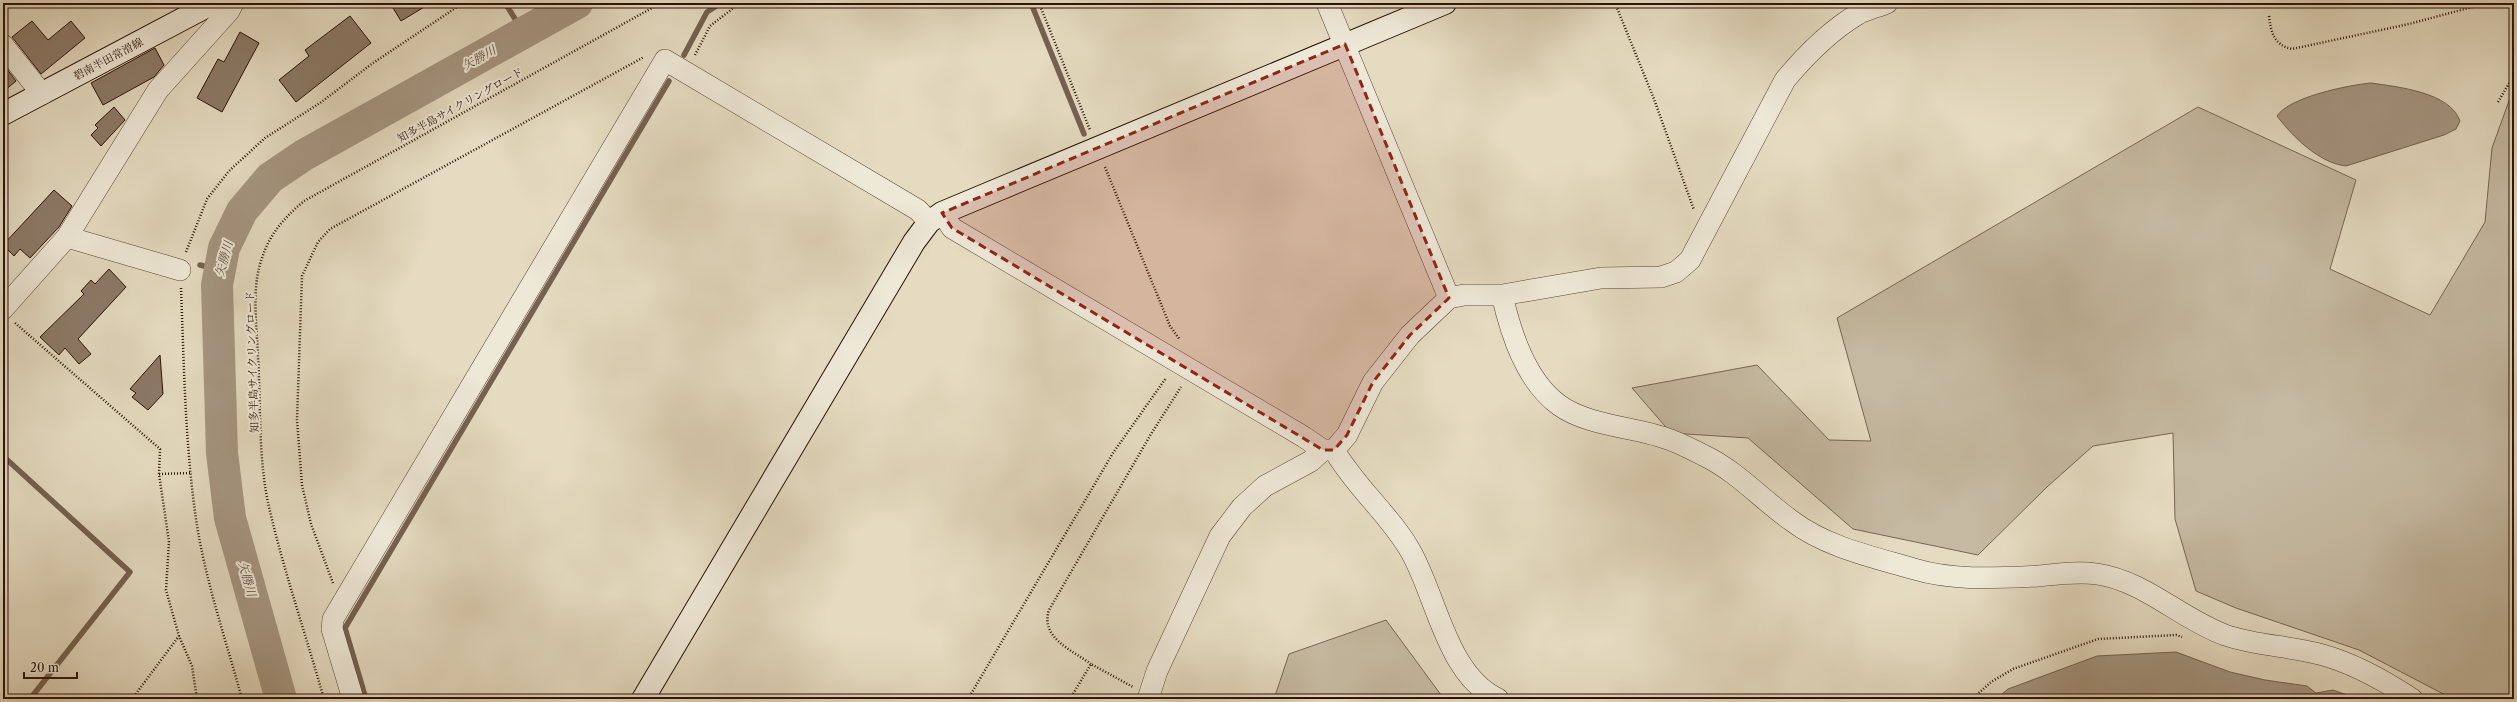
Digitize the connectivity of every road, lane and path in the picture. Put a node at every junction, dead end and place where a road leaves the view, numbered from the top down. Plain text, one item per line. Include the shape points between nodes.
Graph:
1 (213, 3) edge
2 (233, 3) edge
3 (463, 3) edge
4 (662, 3) edge
5 (740, 3) edge
6 (1039, 3) edge
7 (1327, 3) edge
8 (1445, 3) edge
9 (1615, 3) edge
10 (1887, 3) edge
11 (2487, 3) edge
12 (2269, 16) dead end
13 (1345, 44) junction
14 (3, 45) edge
15 (665, 60) junction
16 (685, 73) junction
17 (2514, 75) edge
18 (42, 94) junction
19 (2498, 102) dead end
20 (3, 114) edge
21 (1097, 148) junction
22 (936, 218) junction
23 (1708, 223) junction
24 (66, 237) junction
25 (180, 270) junction
26 (1502, 295) junction
27 (1449, 298) junction
28 (6, 314) edge
29 (1184, 367) junction
30 (1328, 450) junction
31 (191, 473) junction
32 (159, 474) junction
33 (341, 606) junction
34 (179, 636) junction
35 (2183, 638) dead end
36 (1091, 664) junction
37 (1147, 697) edge
38 (132, 699) edge
39 (197, 699) edge
40 (242, 699) edge
41 (324, 699) edge
42 (353, 699) edge
43 (643, 699) edge
44 (968, 699) edge
45 (1070, 699) edge
46 (1498, 699) edge
47 (1972, 699) edge
48 (2412, 699) edge

1 - 18 street, 碧南半田常滑線
2 - 24 street via 158,90
3 - 25 path via 373,63 320,103 265,138 229,171 207,199
4 - 41 path, 知多半島サイクリングロード via 304,201 271,235 261,259 257,282 256,319 263,458 269,506
5 - 16 path via 710,26
6 - 21 path
7 - 13 street
8 - 13 street
9 - 23 path via 1654,99 1690,202 1700,219
10 - 23 street via 1859,14 1837,29 1785,80
11 - 12 path via 2409,24 2292,49 2279,45 2273,37
13 - 21 street
13 - 27 street
14 - 18 street
15 - 16 street
15 - 33 street
15 - 33 path via 654,54 646,56 330,229 318,242 302,276 297,420 302,484 311,524
16 - 22 street via 918,210
17 - 19 path
18 - 20 street, 碧南半田常滑線
21 - 22 street
21 - 29 path via 1170,326 1182,344
22 - 29 street
22 - 43 street via 878,301
23 - 26 street via 1690,260 1676,272 1661,277 1601,278
24 - 25 street
24 - 28 street
25 - 31 path
26 - 27 street via 1464,295
26 - 48 street via 1509,323 1527,365 1542,388 1560,406 1583,417 1664,438 1706,456 1730,471 1793,523 1822,539 1918,570 1954,577 1998,578 2072,573 2097,574 2124,581 2191,619 2226,635 2323,655 2367,672
27 - 30 street via 1410,335 1373,382 1347,435
28 - 32 path via 160,449
29 - 30 street
29 - 36 path via 1150,434 1048,610 1046,620 1052,636
29 - 44 path via 1113,453
30 - 37 street via 1265,486 1242,507 1220,536 1201,572
30 - 46 street via 1411,552 1456,656 1480,688
31 - 32 path
31 - 40 path via 196,520 206,570
32 - 34 path via 169,542 166,590
33 - 42 street via 333,619 332,629
34 - 38 path
34 - 39 path via 192,666
35 - 47 path via 2176,635 2098,639 2013,669 1991,682
36 - 37 path
36 - 45 path

